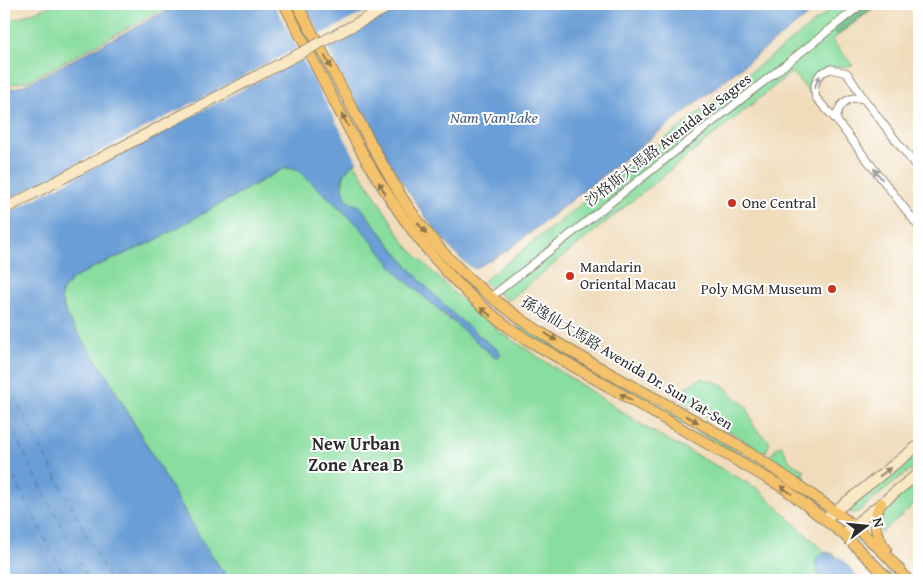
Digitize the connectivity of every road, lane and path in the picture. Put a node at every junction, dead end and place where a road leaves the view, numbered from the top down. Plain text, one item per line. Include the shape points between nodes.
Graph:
1 (284, 4) edge
2 (297, 4) edge
3 (394, 4) edge
4 (862, 4) edge
5 (864, 99) junction
6 (837, 121) junction
7 (919, 170) edge
8 (4, 209) edge
9 (909, 214) junction
10 (919, 216) edge
11 (919, 227) edge
12 (491, 297) junction
13 (510, 311) junction
14 (526, 340) junction
15 (919, 445) edge
16 (919, 473) edge
17 (881, 504) junction
18 (835, 512) junction
19 (825, 520) junction
20 (853, 526) junction
21 (843, 534) junction
22 (898, 567) junction
23 (890, 580) edge
24 (908, 580) edge

14 -> 1 main road, 孫逸仙大馬路 Avenida Dr. Sun Yat-Sen via 482,308 426,251 394,207
2 -> 12 main road, 孫逸仙大馬路 Avenida Dr. Sun Yat-Sen via 389,179 417,222 446,256
3 - 8 main road, bridge
4 - 12 street, 沙格斯大馬路 Avenida de Sagres
5 - 6 street via 853,98 844,102 838,110
6 -> 5 street via 815,95 814,85 821,74 831,69 844,72
5 - 7 street
9 -> 6 street
9 - 10 street
9 - 11 street
12 - 13 main road, 孫逸仙大馬路 Avenida Dr. Sun Yat-Sen
13 - 14 main road via 511,322
13 -> 18 main road, 孫逸仙大馬路 Avenida Dr. Sun Yat-Sen via 589,361 741,447
19 -> 14 main road, 孫逸仙大馬路 Avenida Dr. Sun Yat-Sen via 784,488
18 -> 15 main road
16 - 17 main road
17 - 20 main road
17 - 22 main road via 875,519 876,532
18 - 19 main road
18 - 20 main road, 孫逸仙大馬路 Avenida Dr. Sun Yat-Sen
19 - 21 main road, 孫逸仙大馬路 Avenida Dr. Sun Yat-Sen
20 - 21 main road
20 - 22 main road, 孫逸仙大馬路 Avenida Dr. Sun Yat-Sen
21 - 23 main road, 孫逸仙大馬路 Avenida Dr. Sun Yat-Sen
22 - 24 main road, 孫逸仙大馬路 Avenida Dr. Sun Yat-Sen

